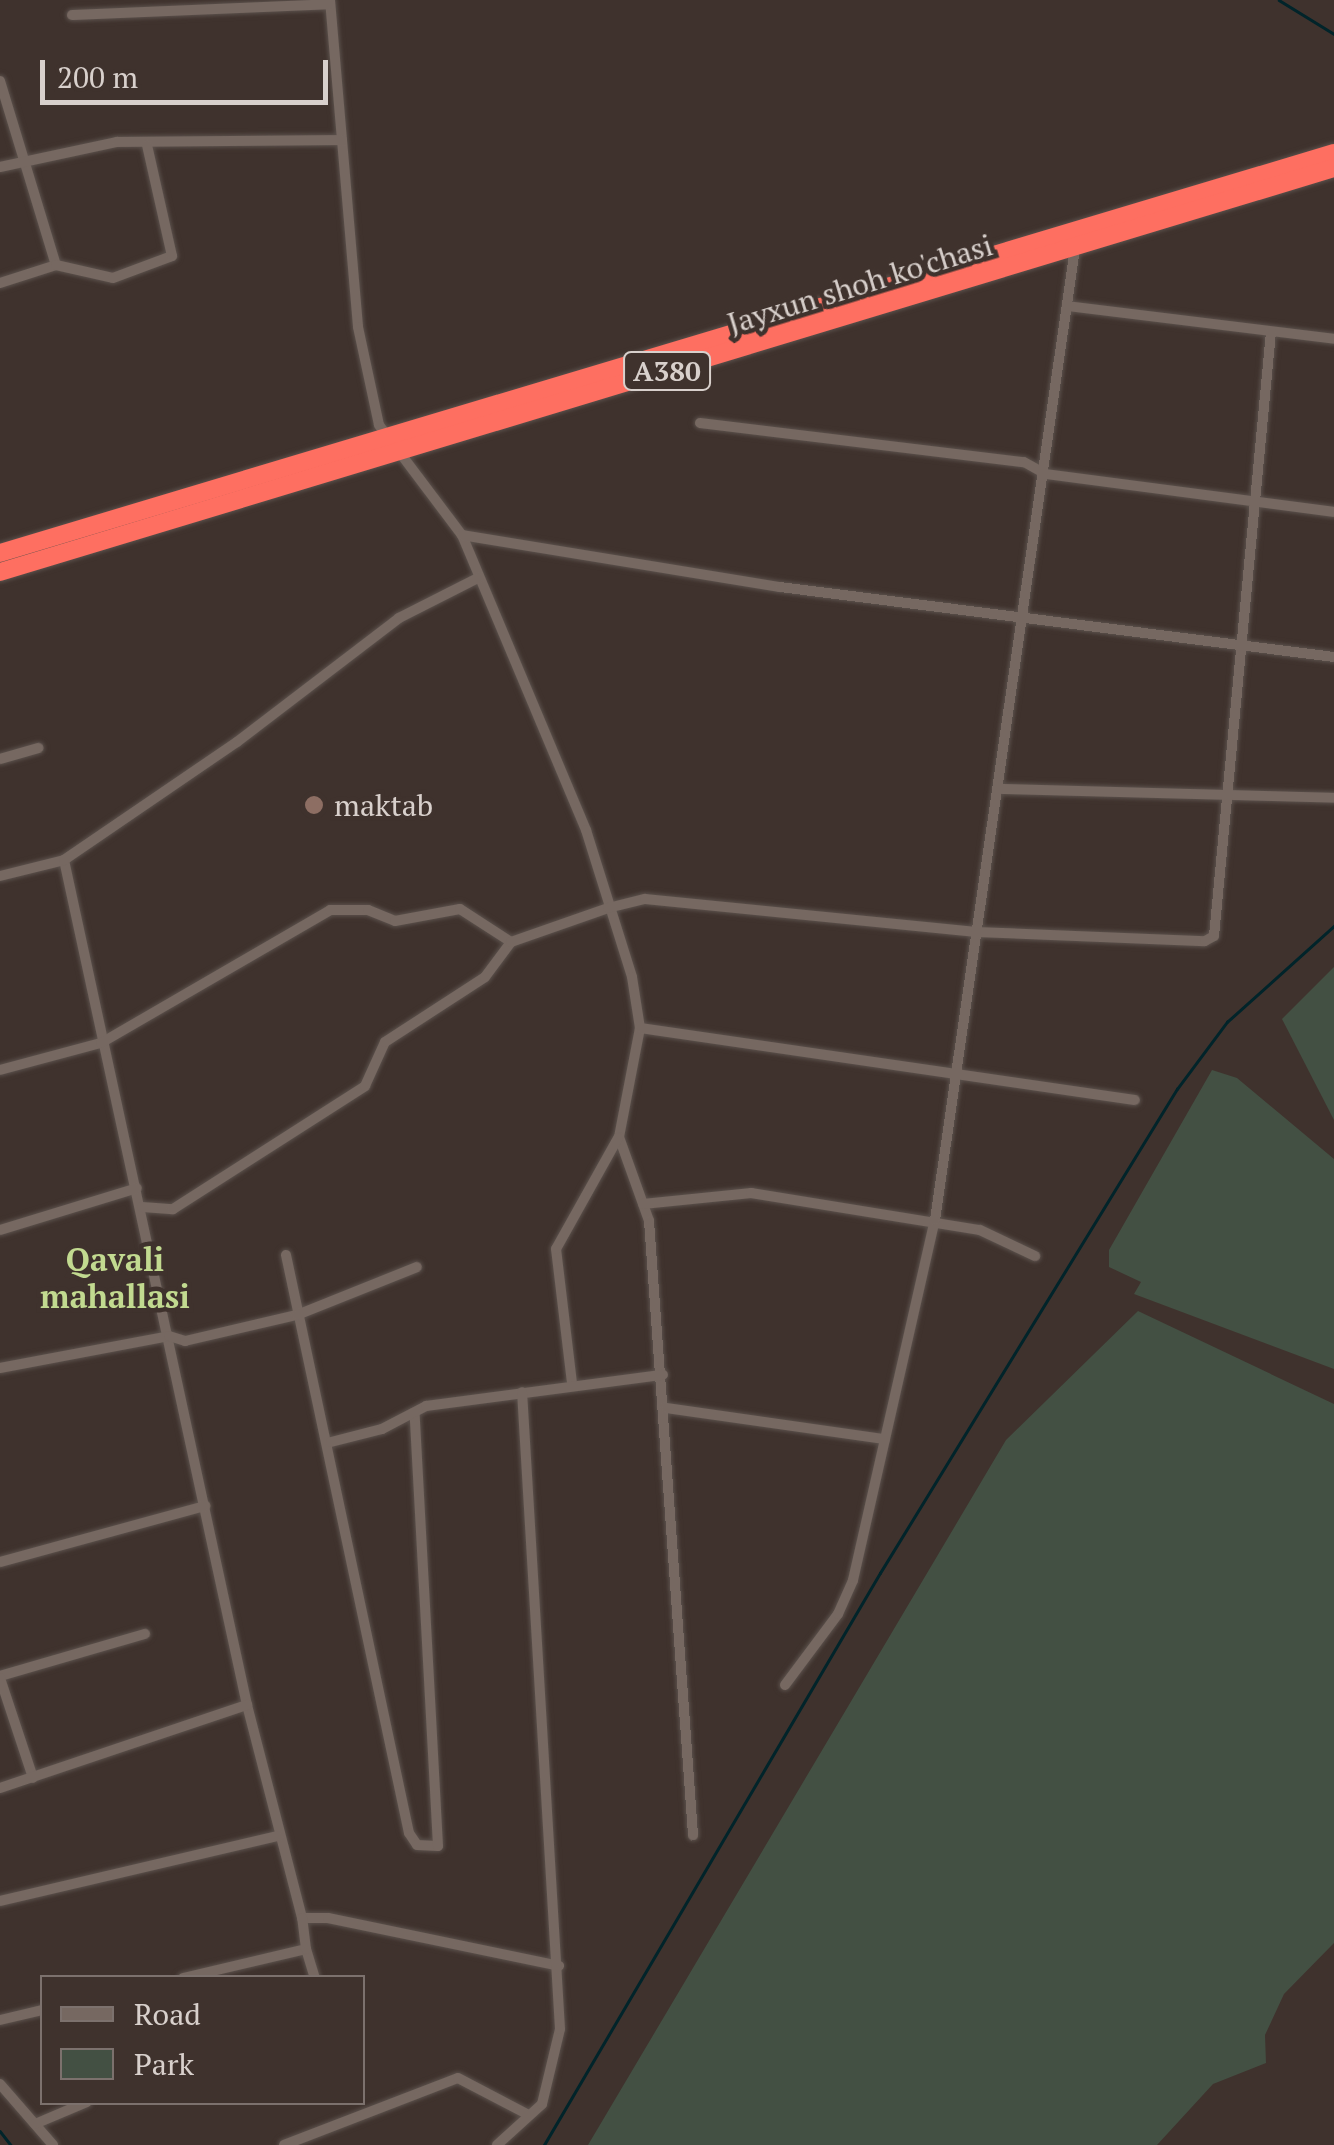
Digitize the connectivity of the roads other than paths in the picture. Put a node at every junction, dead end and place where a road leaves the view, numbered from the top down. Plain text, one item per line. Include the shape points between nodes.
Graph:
1 (330, 2) edge
2 (72, 14) dead end
3 (0, 81) edge
4 (342, 140) junction
5 (147, 145) junction
6 (1334, 153) edge
7 (24, 160) junction
8 (0, 167) edge
9 (1334, 168) edge
10 (1076, 248) junction
11 (56, 265) junction
12 (0, 282) edge
13 (1067, 306) junction
14 (1271, 332) junction
15 (1334, 339) edge
16 (700, 424) dead end
17 (393, 445) junction
18 (1046, 474) junction
19 (1254, 503) junction
20 (1334, 512) edge
21 (462, 535) junction
22 (0, 554) edge
23 (0, 572) edge
24 (478, 578) junction
25 (1022, 619) junction
26 (1241, 643) junction
27 (1334, 657) edge
28 (38, 748) dead end
29 (0, 759) edge
30 (1000, 789) junction
31 (1225, 793) junction
32 (1334, 798) edge
33 (64, 860) junction
34 (0, 876) edge
35 (608, 908) junction
36 (976, 932) junction
37 (511, 942) junction
38 (640, 1028) junction
39 (101, 1043) junction
40 (0, 1070) edge
41 (951, 1075) junction
42 (1135, 1100) dead end
43 (618, 1137) junction
44 (136, 1188) junction
45 (642, 1204) junction
46 (142, 1207) junction
47 (934, 1220) junction
48 (0, 1230) edge
49 (286, 1255) dead end
50 (1034, 1256) dead end
51 (417, 1267) dead end
52 (297, 1315) junction
53 (169, 1336) junction
54 (0, 1368) edge
55 (663, 1374) junction
56 (572, 1383) junction
57 (522, 1392) junction
58 (666, 1408) junction
59 (415, 1415) junction
60 (885, 1439) junction
61 (331, 1442) junction
62 (206, 1506) junction
63 (0, 1562) edge
64 (145, 1634) dead end
65 (0, 1677) edge
66 (784, 1684) dead end
67 (248, 1705) junction
68 (33, 1778) junction
69 (0, 1788) edge
70 (693, 1835) dead end
71 (277, 1836) junction
72 (0, 1901) edge
73 (302, 1918) junction
74 (306, 1950) junction
75 (559, 1966) junction
76 (197, 1975) edge
77 (315, 1975) edge
78 (40, 2010) edge
79 (0, 2020) edge
80 (0, 2084) edge
81 (80, 2105) edge
82 (527, 2114) junction
83 (35, 2124) junction
84 (53, 2145) edge
85 (284, 2145) edge
86 (497, 2145) edge

1 - 2 street
1 - 4 street
3 - 7 street
4 - 5 street
4 - 17 street via 368,390
5 - 7 street via 117,142
5 - 11 street via 172,256 113,278
6 - 17 highway, Jayxun shoh ko'chasi / A380
7 - 8 street
7 - 11 street
9 - 10 highway, Jayxun shoh ko'chasi / A380
10 - 13 street
10 - 17 highway, Jayxun shoh ko'chasi / A380
11 - 12 street
13 - 14 street
13 - 18 street
14 - 15 street
14 - 19 street
16 - 18 street via 1024,462
17 - 21 street
17 - 22 highway, Jayxun shoh ko'chasi / A380
17 - 23 highway, Jayxun shoh ko'chasi / A380
18 - 19 street
18 - 25 street
19 - 20 street
19 - 26 street
21 - 24 street
21 - 25 street
24 - 33 street via 400,618 237,742
24 - 35 street via 586,830
25 - 26 street
25 - 30 street
26 - 27 street
26 - 31 street
28 - 29 street
30 - 31 street
30 - 36 street
31 - 32 street
31 - 36 street via 1214,936 1205,941
33 - 34 street
33 - 39 street
35 - 36 street via 645,899
35 - 37 street
35 - 38 street via 632,977
36 - 41 street
37 - 39 street via 460,909 395,921 368,910 330,910
37 - 46 street via 486,977 385,1042 365,1086 173,1210
38 - 41 street
38 - 43 street
39 - 40 street
39 - 44 street
41 - 42 street
41 - 47 street
43 - 45 street
43 - 56 street via 556,1249
44 - 46 street
44 - 48 street
45 - 47 street via 751,1193
45 - 55 street
46 - 53 street
47 - 50 street via 980,1230
47 - 60 street
49 - 52 street
51 - 52 street
52 - 53 street via 185,1342
52 - 61 street
53 - 54 street
53 - 62 street
55 - 56 street
55 - 58 street
56 - 57 street
57 - 59 street via 426,1406
57 - 75 street
58 - 60 street
58 - 70 street
59 - 61 street
59 - 61 street via 438,1846 417,1844 409,1832
60 - 66 street via 853,1580 838,1614
62 - 63 street
62 - 67 street
64 - 65 street
65 - 68 street
67 - 68 street
67 - 71 street
68 - 69 street
71 - 72 street
71 - 73 street
73 - 74 street
73 - 75 street
74 - 76 street
74 - 77 street
75 - 82 street via 560,2029 542,2104
78 - 79 street
80 - 83 street
81 - 83 street
82 - 85 street via 458,2078
82 - 86 street
83 - 84 street

